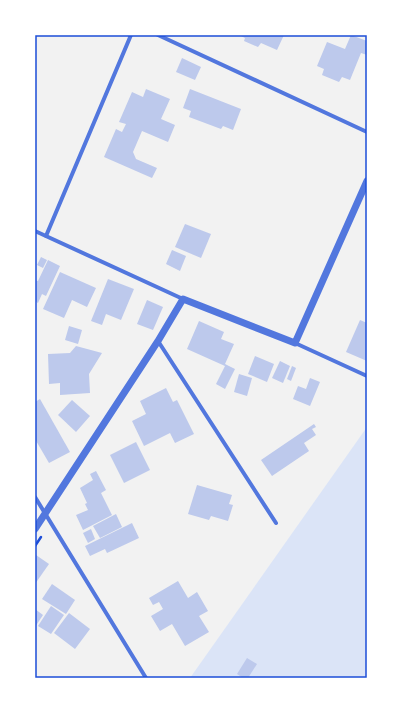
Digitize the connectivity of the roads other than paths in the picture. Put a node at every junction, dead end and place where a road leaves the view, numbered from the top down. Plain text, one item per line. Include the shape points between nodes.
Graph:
1 (131, 35) edge
2 (158, 35) edge
3 (367, 132) edge
4 (367, 181) edge
5 (35, 231) edge
6 (46, 236) junction
7 (183, 299) junction
8 (158, 341) junction
9 (295, 343) junction
10 (367, 376) edge
11 (35, 497) edge
12 (45, 514) junction
13 (276, 523) dead end
14 (35, 529) edge
15 (146, 678) edge

1 - 6 street
2 - 3 street
4 - 9 street
5 - 6 street
6 - 7 street
7 - 8 street
7 - 9 street
8 - 12 street
8 - 13 street
9 - 10 street
11 - 12 street
12 - 14 street
12 - 15 street

